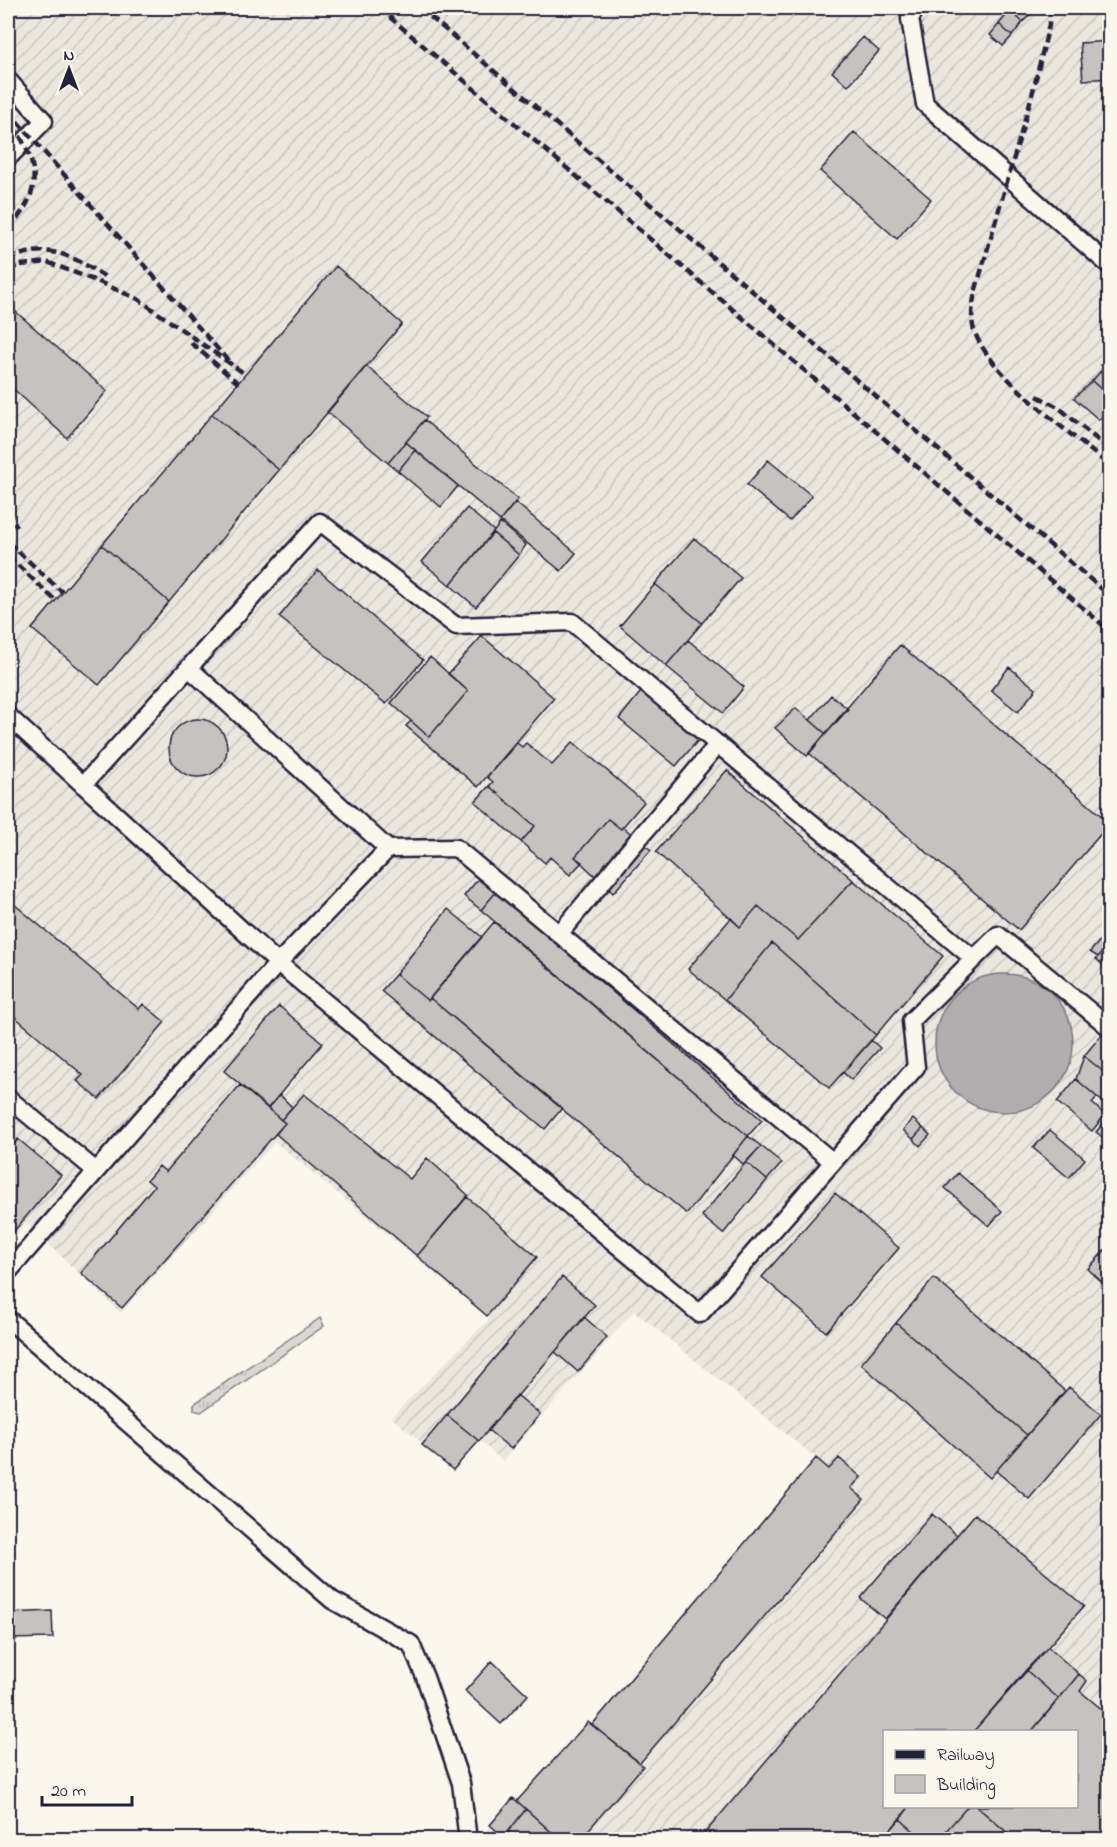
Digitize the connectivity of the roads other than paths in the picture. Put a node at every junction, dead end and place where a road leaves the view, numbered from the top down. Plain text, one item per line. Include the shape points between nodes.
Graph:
1 (916, 8) edge
2 (8, 80) edge
3 (8, 158) edge
4 (1110, 266) edge
5 (190, 669) junction
6 (8, 716) edge
7 (717, 744) junction
8 (83, 785) junction
9 (388, 849) junction
10 (559, 934) junction
11 (974, 959) junction
12 (278, 963) junction
13 (1110, 1029) edge
14 (8, 1098) edge
15 (833, 1162) junction
16 (96, 1171) junction
17 (8, 1272) edge
18 (8, 1319) edge
19 (468, 1839) edge

1 - 4 lane via 910,19 925,104
2 - 3 lane via 44,121
5 - 7 lane via 320,522 456,626 572,622
5 - 8 lane
5 - 9 lane
6 - 8 lane
7 - 10 lane
7 - 11 lane
8 - 12 lane
9 - 10 lane via 456,848
9 - 12 lane
10 - 15 lane
11 - 13 lane via 998,935
11 - 15 lane via 911,1021 916,1067
12 - 15 lane via 700,1314
12 - 16 lane
14 - 16 lane
16 - 17 lane
18 - 19 lane via 332,1600 411,1644 461,1783

